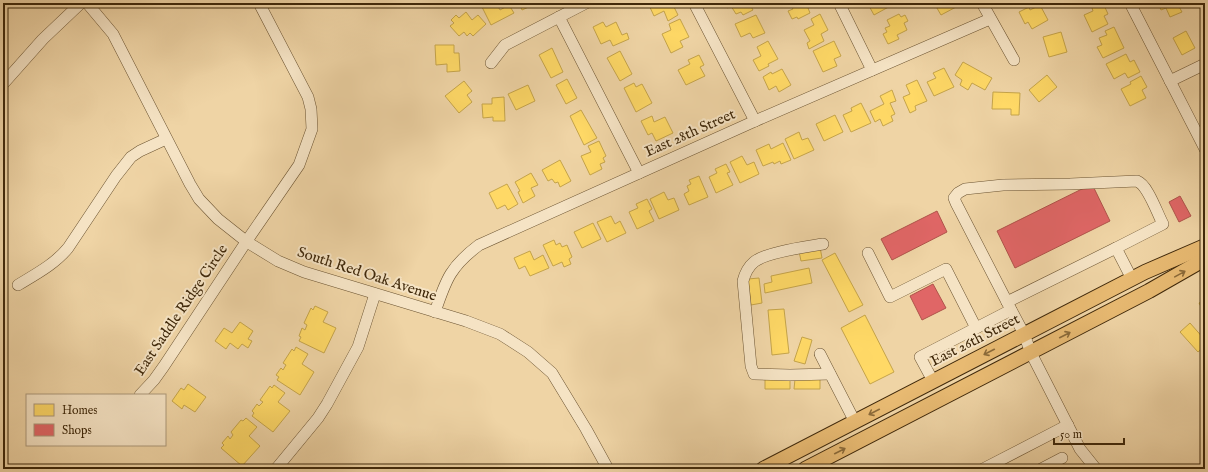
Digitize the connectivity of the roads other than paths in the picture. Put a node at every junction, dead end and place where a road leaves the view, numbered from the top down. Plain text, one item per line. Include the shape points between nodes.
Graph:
1 (81, 3) edge
2 (87, 3) edge
3 (259, 3) edge
4 (586, 3) edge
5 (694, 3) edge
6 (839, 3) edge
7 (982, 3) edge
8 (1130, 3) edge
9 (559, 17) junction
10 (990, 19) junction
11 (1014, 60) dead end
12 (491, 63) dead end
13 (1205, 64) edge
14 (872, 70) junction
15 (1170, 81) junction
16 (3, 84) edge
17 (755, 121) junction
18 (166, 139) junction
19 (1205, 149) edge
20 (639, 173) junction
21 (246, 242) junction
22 (823, 244) dead end
23 (1205, 246) edge
24 (1116, 248) junction
25 (868, 253) dead end
26 (1205, 259) edge
27 (1132, 279) junction
28 (18, 285) dead end
29 (375, 294) junction
30 (1009, 306) junction
31 (435, 312) junction
32 (976, 328) junction
33 (1024, 334) junction
34 (1031, 353) junction
35 (820, 354) dead end
36 (830, 374) junction
37 (933, 381) junction
38 (141, 394) edge
39 (855, 422) junction
40 (1068, 425) junction
41 (1062, 458) dead end
42 (996, 466) edge
43 (276, 469) edge
44 (608, 469) edge
45 (763, 469) edge
46 (805, 469) edge
47 (982, 469) edge
48 (1041, 469) edge
49 (1096, 469) edge

1 - 16 street via 43,39
2 - 18 street, South Red Oak Avenue via 112,34
3 - 21 street, East Saddle Ridge Circle via 308,98 312,129 299,165
4 - 9 street
5 - 17 street
6 - 14 street
7 - 10 street
8 - 15 street
9 - 12 street via 505,45
9 - 20 street
10 - 11 street
10 - 14 street, East 28th Street
13 - 15 street
14 - 17 street, East 28th Street
15 - 19 street
17 - 20 street, East 28th Street
18 - 21 street, South Red Oak Avenue via 199,199
18 - 28 street via 131,157 61,257
20 - 31 street, East 28th Street via 479,245 451,272 444,284
21 - 29 street, South Red Oak Avenue via 278,261 304,272
21 - 38 street, East Saddle Ridge Circle via 164,366
22 - 36 street via 760,259 748,268 743,281 751,366 754,374
23 - 27 main road, East 26th Street
24 - 27 street
24 - 30 street
24 - 30 street via 1163,224 1140,182 1003,184 965,189 954,198
25 - 32 street via 890,297 946,269
34 -> 26 main road
27 - 33 main road, East 26th Street
29 - 31 street, South Red Oak Avenue
29 - 43 street via 358,347 327,404
30 - 32 street
30 - 33 street
31 - 44 street, South Red Oak Avenue via 500,334 528,352 552,373
32 - 37 street via 920,357
33 - 34 street
33 -> 37 main road, East 26th Street
34 - 40 street
46 -> 34 main road
35 - 36 street
36 - 39 street
37 -> 39 main road, East 26th Street
39 - 45 main road, East 26th Street
40 - 42 street
40 - 49 street via 1080,449
41 - 48 street
42 - 47 street

